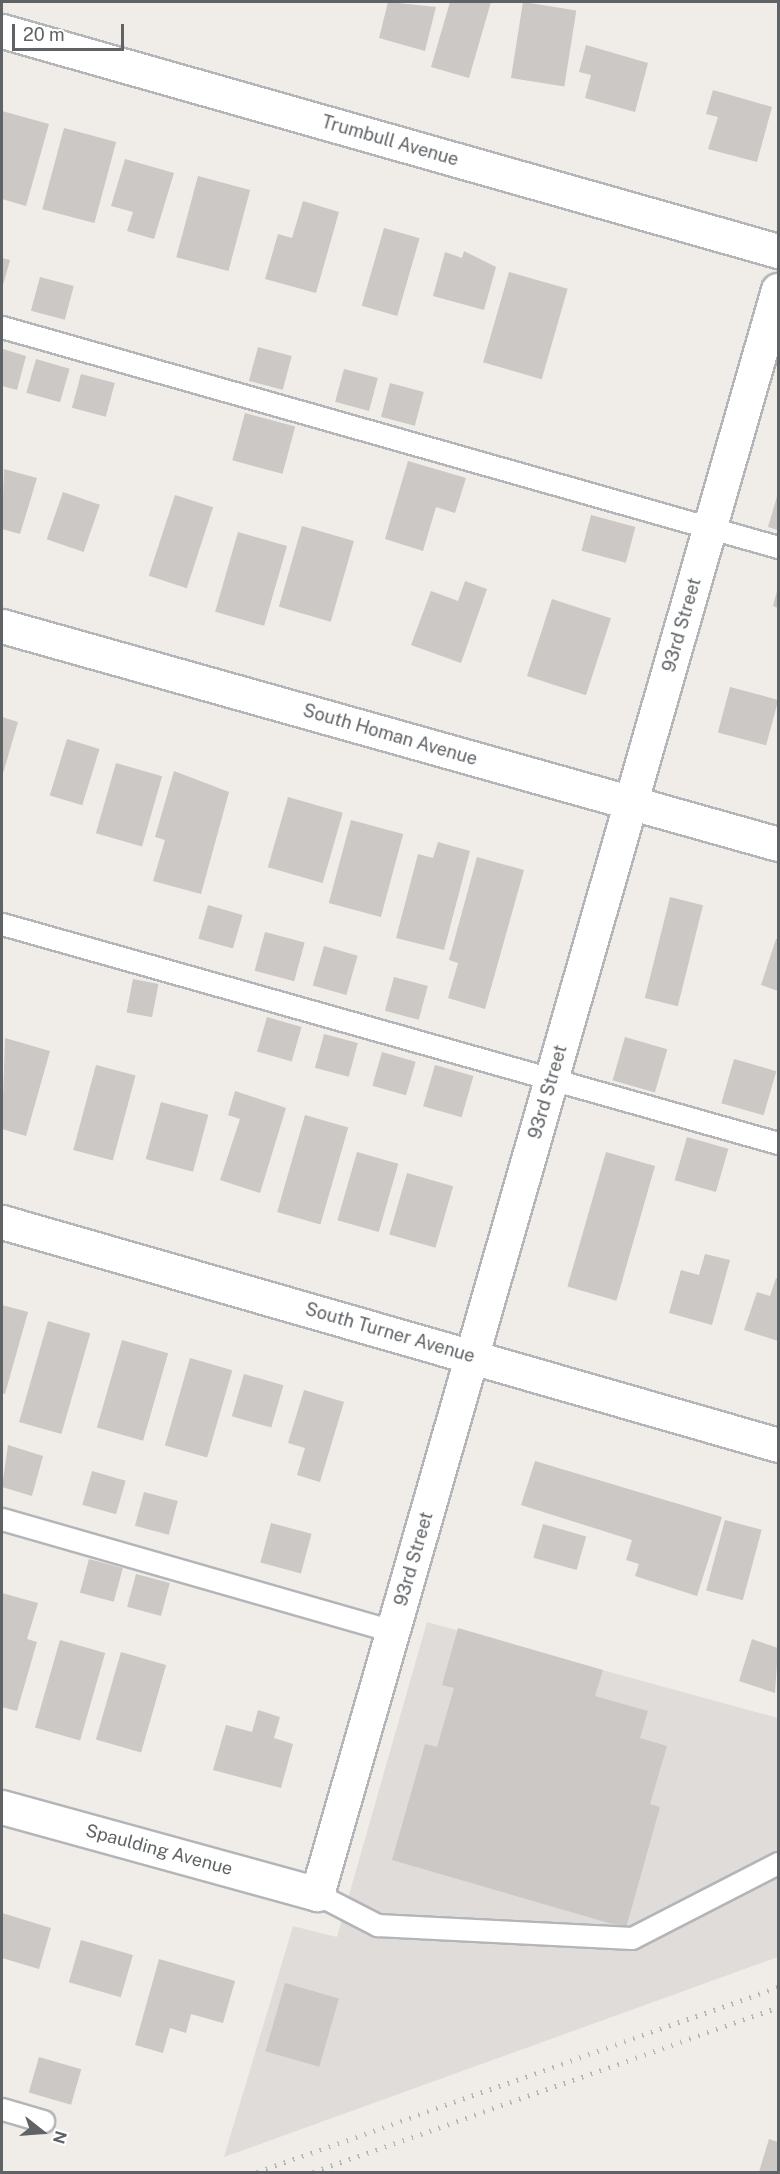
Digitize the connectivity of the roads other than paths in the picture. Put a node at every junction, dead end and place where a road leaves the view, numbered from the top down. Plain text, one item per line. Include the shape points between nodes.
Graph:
1 (2, 31) edge
2 (778, 251) edge
3 (778, 290) edge
4 (2, 327) edge
5 (710, 528) junction
6 (778, 547) edge
7 (2, 626) edge
8 (631, 803) junction
9 (778, 844) edge
10 (2, 924) edge
11 (552, 1080) junction
12 (778, 1143) edge
13 (2, 1222) edge
14 (472, 1357) junction
15 (778, 1445) edge
16 (2, 1519) edge
17 (393, 1631) junction
18 (2, 1807) edge
19 (778, 1863) edge
20 (317, 1894) junction
21 (2, 2109) edge
22 (43, 2121) dead end

1 - 2 street, Trumbull Avenue
3 - 5 street, 93rd Street
4 - 5 lane
5 - 6 lane
5 - 8 street, 93rd Street
7 - 8 street, South Homan Avenue
8 - 9 street, South Homan Avenue
8 - 11 street, 93rd Street
10 - 11 lane
11 - 12 lane
11 - 14 street, 93rd Street
13 - 14 street, South Turner Avenue
14 - 15 street, South Turner Avenue
14 - 17 street, 93rd Street
16 - 17 lane
17 - 20 street, 93rd Street
18 - 20 street, Spaulding Avenue
19 - 20 lane via 632,1938 377,1925
21 - 22 lane

